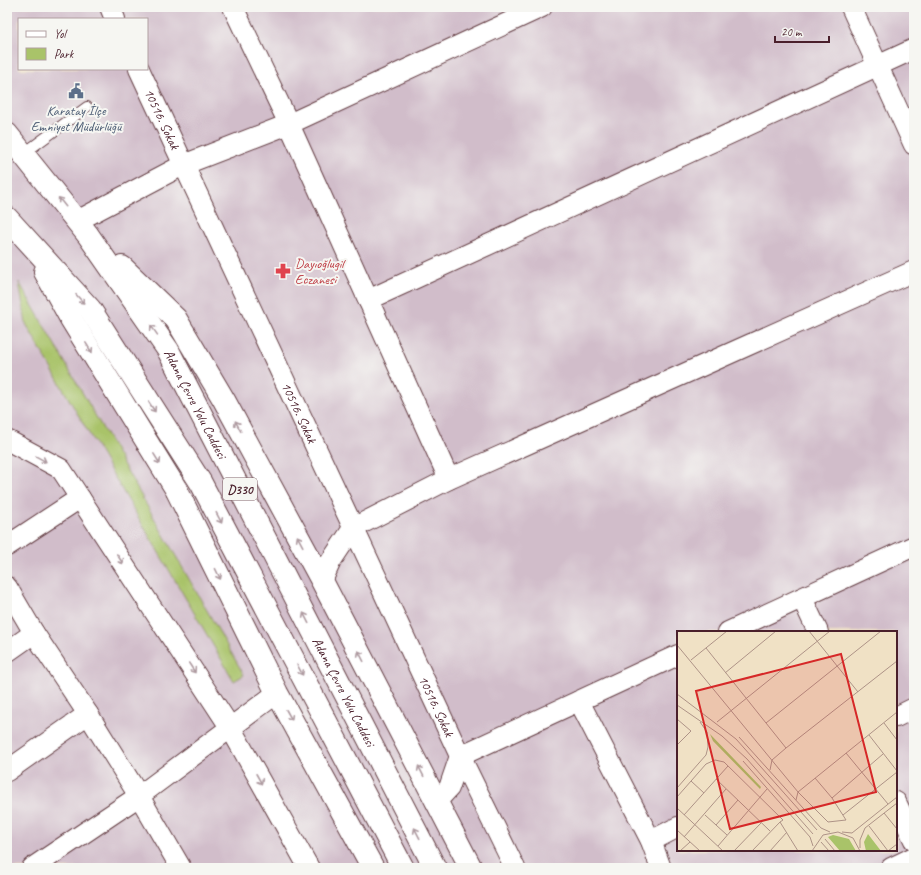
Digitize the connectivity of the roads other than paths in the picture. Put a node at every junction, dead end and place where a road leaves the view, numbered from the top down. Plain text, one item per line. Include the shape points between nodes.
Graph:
1 (110, 7) edge
2 (233, 7) edge
3 (542, 7) edge
4 (851, 7) edge
5 (115, 18) edge
6 (914, 49) edge
7 (877, 66) junction
8 (138, 70) edge
9 (87, 107) dead end
10 (288, 124) junction
11 (7, 134) edge
12 (914, 145) edge
13 (23, 154) junction
14 (183, 165) junction
15 (7, 218) edge
16 (83, 228) junction
17 (28, 241) junction
18 (914, 271) edge
19 (368, 300) junction
20 (7, 441) edge
21 (449, 479) junction
22 (80, 498) junction
23 (353, 528) junction
24 (7, 546) edge
25 (914, 546) edge
26 (322, 581) junction
27 (7, 587) edge
28 (802, 598) junction
29 (730, 631) edge
30 (818, 631) edge
31 (34, 633) junction
32 (7, 652) edge
33 (677, 655) edge
34 (277, 693) junction
35 (579, 701) junction
36 (914, 708) edge
37 (88, 714) junction
38 (897, 716) edge
39 (230, 727) junction
40 (460, 756) junction
41 (7, 771) edge
42 (138, 796) junction
43 (436, 802) junction
44 (897, 804) edge
45 (677, 828) edge
46 (914, 840) edge
47 (651, 841) junction
48 (914, 857) edge
49 (32, 868) edge
50 (181, 868) edge
51 (309, 868) edge
52 (373, 868) edge
53 (403, 868) edge
54 (435, 868) edge
55 (471, 868) edge
56 (515, 868) edge
57 (661, 868) edge
58 (891, 868) edge

1 - 5 street
2 - 10 street
3 - 10 street
4 - 7 street
6 - 7 street
7 - 12 street
7 - 19 street
8 - 14 street, 10516. Sokak
9 - 13 lane
10 - 14 street
10 - 19 street
11 - 13 highway, Adana Çevre Yolu Caddesi / D330
16 -> 13 highway, Adana Çevre Yolu Caddesi / D330
14 - 16 street
14 - 23 street, 10516. Sokak
15 - 17 highway, Adana Çevre Yolu Caddesi / D330
26 -> 16 highway via 224,400 176,319
54 -> 16 highway, Adana Çevre Yolu Caddesi / D330 via 168,350
17 -> 34 highway via 71,319 176,489
17 -> 53 highway, Adana Çevre Yolu Caddesi / D330 via 90,309 201,483
18 - 21 street
19 - 21 street
20 -> 22 street via 61,469
21 - 23 street
22 - 24 street
22 -> 39 street
23 - 26 street
23 - 40 street, 10516. Sokak
25 - 28 street
43 -> 26 highway
27 - 31 street
28 - 29 street
28 - 30 street
31 - 32 street
31 - 37 street
33 - 35 street
34 - 39 street
34 -> 52 highway
35 - 40 street
35 - 47 street
36 - 38 street
37 - 41 street
37 - 42 street
39 - 42 street
39 -> 51 street
40 - 43 street via 449,788
40 - 56 street, 10516. Sokak
42 - 49 street
42 - 50 street
43 - 55 highway
44 - 46 street
45 - 47 street
47 - 57 street
48 - 58 street

